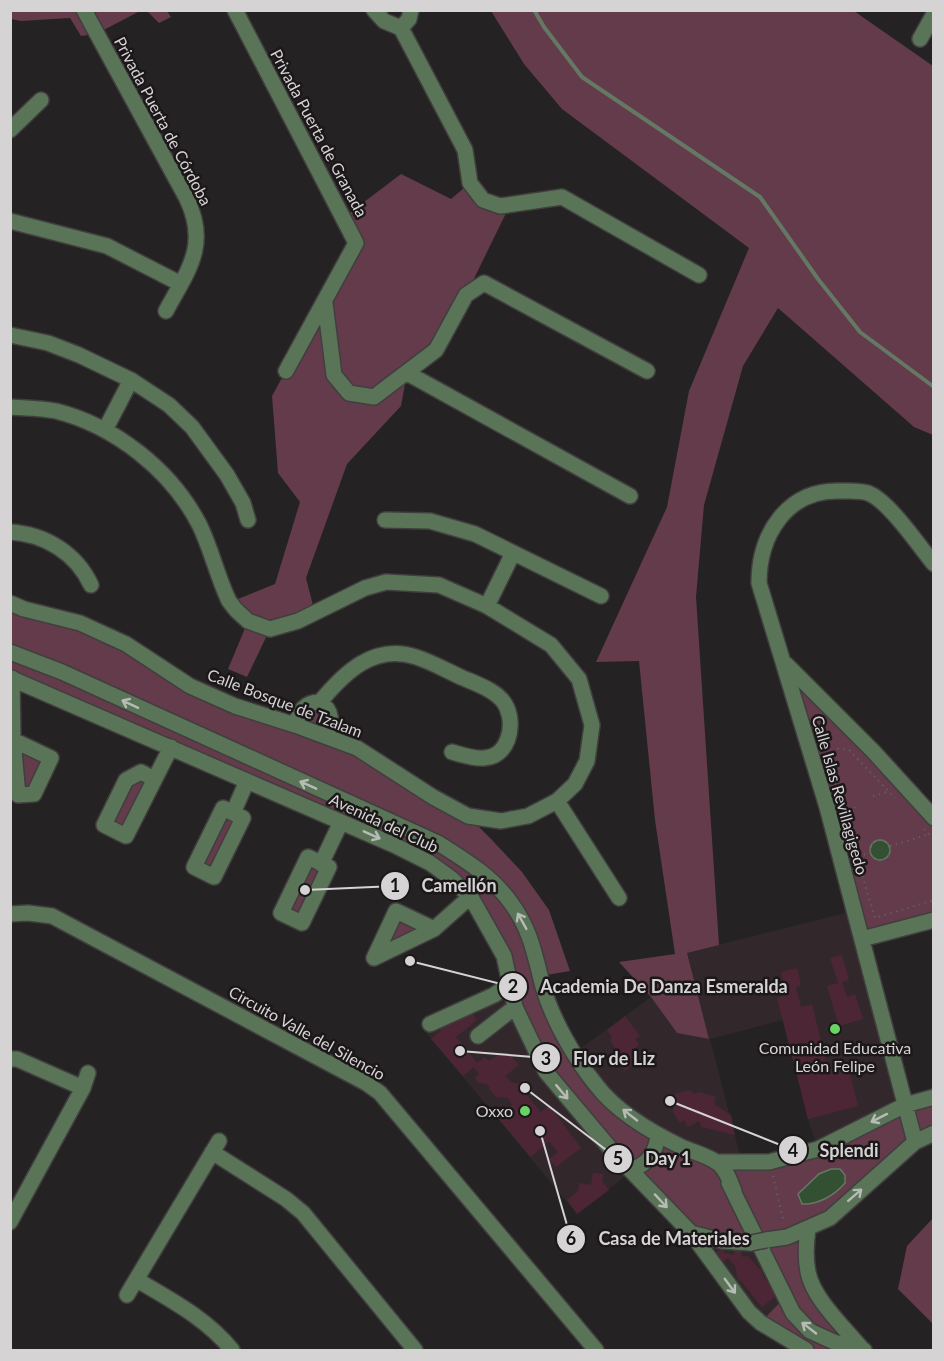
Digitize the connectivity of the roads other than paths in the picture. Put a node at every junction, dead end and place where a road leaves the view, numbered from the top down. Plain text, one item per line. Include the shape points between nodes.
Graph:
1 (84, 10) edge
2 (235, 10) edge
3 (374, 10) edge
4 (411, 10) edge
5 (933, 14) edge
6 (400, 28) junction
7 (920, 39) dead end
8 (41, 100) dead end
9 (10, 130) edge
10 (10, 221) edge
11 (699, 274) dead end
12 (181, 284) junction
13 (325, 303) junction
14 (166, 311) dead end
15 (10, 335) edge
16 (286, 371) dead end
17 (647, 371) dead end
18 (407, 373) junction
19 (131, 380) junction
20 (10, 407) edge
21 (105, 430) junction
22 (630, 496) dead end
23 (248, 520) dead end
24 (385, 520) dead end
25 (10, 532) edge
26 (513, 553) junction
27 (933, 564) edge
28 (91, 585) dead end
29 (601, 596) dead end
30 (10, 603) edge
31 (487, 606) junction
32 (10, 652) edge
33 (783, 661) junction
34 (11, 678) edge
35 (320, 702) junction
36 (295, 725) junction
37 (327, 736) junction
38 (13, 740) dead end
39 (218, 745) junction
40 (171, 747) junction
41 (452, 752) dead end
42 (210, 765) junction
43 (154, 779) dead end
44 (247, 781) junction
45 (557, 801) junction
46 (233, 813) dead end
47 (341, 822) junction
48 (927, 822) edge
49 (438, 843) junction
50 (430, 863) junction
51 (321, 864) dead end
52 (470, 897) junction
53 (619, 898) dead end
54 (10, 914) edge
55 (933, 920) edge
56 (434, 929) dead end
57 (862, 939) junction
58 (510, 984) junction
59 (515, 1007) junction
60 (430, 1024) dead end
61 (478, 1036) dead end
62 (10, 1059) edge
63 (88, 1073) dead end
64 (83, 1088) junction
65 (933, 1097) edge
66 (905, 1105) junction
67 (933, 1133) edge
68 (658, 1136) junction
69 (915, 1142) junction
70 (718, 1162) junction
71 (632, 1170) junction
72 (15, 1205) edge
73 (10, 1222) edge
74 (808, 1229) junction
75 (690, 1233) junction
76 (723, 1241) junction
77 (704, 1242) junction
78 (712, 1261) junction
79 (137, 1280) junction
80 (127, 1296) dead end
81 (232, 1350) edge
82 (415, 1350) edge
83 (596, 1350) edge
84 (807, 1350) edge
85 (863, 1350) edge

1 - 12 street, Privada Puerta de Córdoba via 193,212 198,238 196,252
2 - 13 street, Privada Puerta de Granada via 356,243
3 - 6 street via 384,21
4 - 6 street
5 - 7 street
6 - 11 street via 465,150 470,183 483,200 500,206 562,197
8 - 9 street
10 - 12 street via 107,246
12 - 14 street, Privada Puerta de Córdoba
13 - 16 street, Privada Puerta de Granada
13 - 18 street via 334,375 350,393 374,397
15 - 19 street via 48,343
17 - 18 street via 484,284 466,296 436,350
18 - 22 street
19 - 21 street
19 - 23 street via 192,427 227,476
20 - 21 street, Calle Bosque de Tzalam via 54,411
21 - 31 street, Calle Bosque de Tzalam via 140,454 183,498 199,525 229,600 248,621 270,629 298,621 365,588 386,582 439,585
24 - 26 street via 430,521 475,534
25 - 28 street via 40,538 65,552
26 - 29 street
26 - 31 street
27 - 33 street, Calle Islas Revillagigedo via 885,505 868,494 832,490 800,500 769,532 759,568 759,583
30 - 36 street, Calle Bosque de Tzalam via 80,623 126,644 190,686 235,706
31 - 45 street, Calle Bosque de Tzalam via 551,645 579,679 592,725 587,761 574,784
39 -> 32 street, Avenida del Club
33 - 48 street, Calle Islas Revillagigedo via 873,751
33 - 57 street, Calle Islas Revillagigedo
34 - 38 street
34 - 40 street, Avenida del Club
35 - 36 street via 300,710
35 - 37 street via 330,713
35 - 41 street via 342,676 372,657 416,657 495,694 507,707 511,727 499,752 482,759
36 - 37 street, Calle Bosque de Tzalam
37 - 45 street, Calle Bosque de Tzalam via 357,748 468,816 501,821 528,816
39 - 42 street
49 -> 39 street, Avenida del Club
40 - 42 street, Avenida del Club
40 - 43 street
42 - 44 street, Avenida del Club
44 - 46 street
44 - 47 street, Avenida del Club
45 - 53 street
47 -> 50 street, Avenida del Club
47 - 51 street
49 - 50 street
68 -> 49 street, Avenida del Club via 599,1089 573,1054 544,989 531,939 510,902 482,872
50 - 52 street, Avenida del Club
52 - 56 street
52 - 58 street, Avenida del Club via 504,956
54 - 83 street, Circuito Valle del Silencio via 52,916 380,1093
55 - 57 street
57 - 66 street, Calle Islas Revillagigedo
58 - 59 street, Avenida del Club
58 - 60 street
59 - 61 street
59 -> 71 street, Avenida del Club via 546,1072
62 - 64 street
63 - 64 street
64 - 72 street
65 - 66 street
66 - 69 street, Calle Islas Revillagigedo
66 -> 70 street via 818,1149 769,1162 730,1166
67 - 69 street
68 - 70 street, Avenida del Club
68 - 71 street via 651,1157
74 -> 69 street via 830,1218
85 -> 70 street via 810,1330 793,1313
71 -> 75 street, Avenida del Club
72 - 73 street
74 - 76 street via 759,1242
74 - 85 street via 808,1275 822,1301
75 - 76 street
75 - 77 street
75 - 78 street, Avenida del Club
76 - 77 street
77 - 78 street
78 -> 84 street, Avenida del Club via 749,1312
79 - 80 street
79 - 81 street via 194,1314
79 - 82 street via 216,1147 303,1213

